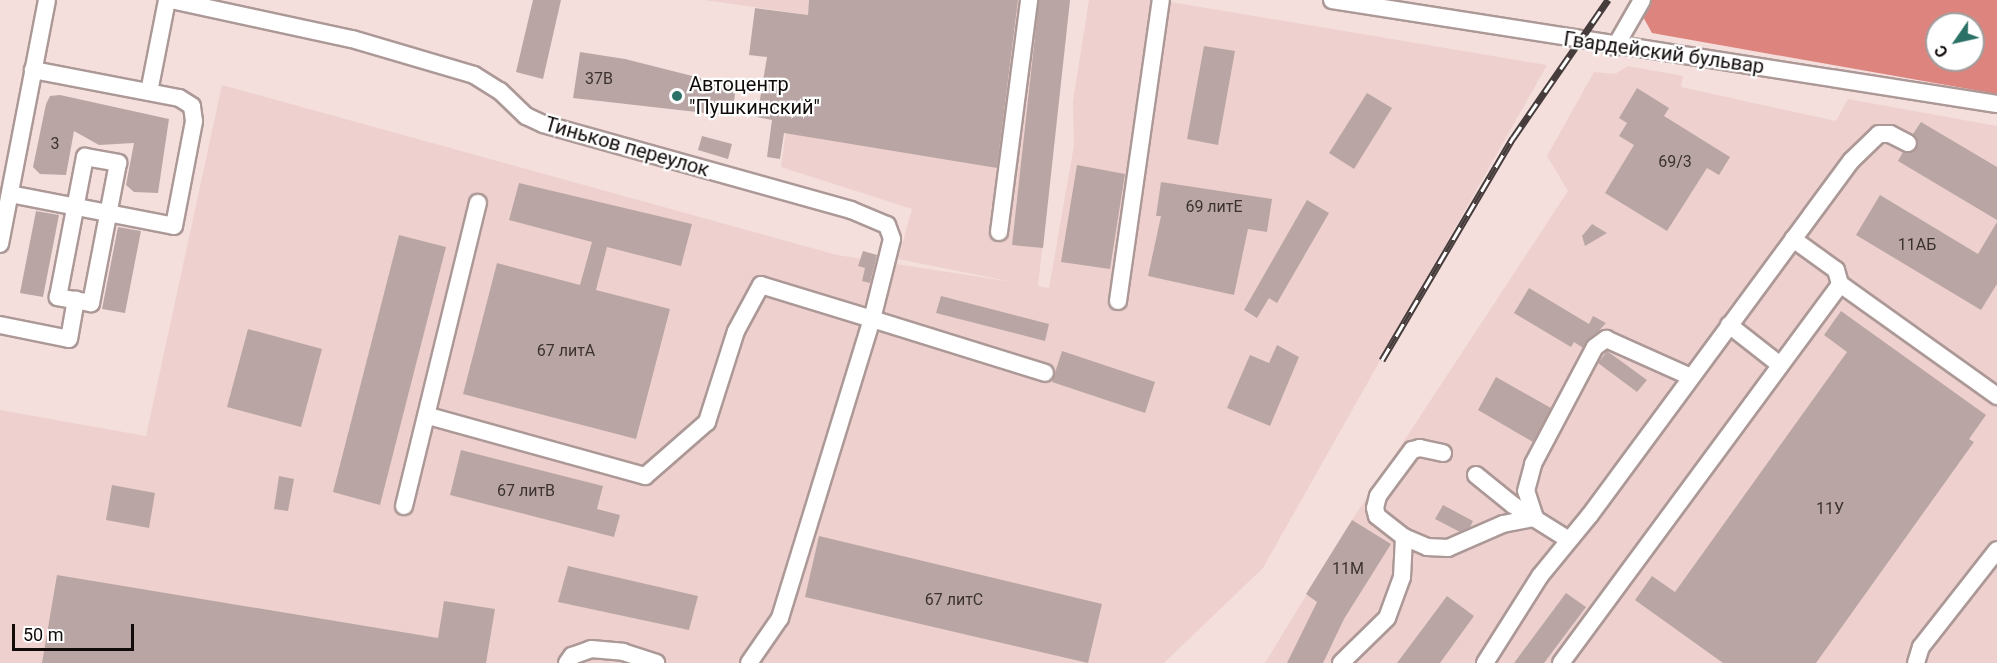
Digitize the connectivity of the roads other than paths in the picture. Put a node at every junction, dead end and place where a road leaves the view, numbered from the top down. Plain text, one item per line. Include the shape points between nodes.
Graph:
1 (47, 0) edge
2 (169, 0) edge
3 (1029, 0) edge
4 (1161, 0) edge
5 (1332, 0) edge
6 (1642, 0) edge
7 (1615, 47) junction
8 (33, 70) junction
9 (149, 92) junction
10 (1997, 104) edge
11 (1908, 142) dead end
12 (10, 194) junction
13 (478, 203) dead end
14 (75, 207) junction
15 (108, 213) junction
16 (999, 232) dead end
17 (1793, 239) junction
18 (0, 244) edge
19 (1840, 284) junction
20 (76, 300) junction
21 (1118, 301) dead end
22 (872, 318) junction
23 (1730, 325) junction
24 (0, 326) edge
25 (1780, 365) junction
26 (1046, 373) dead end
27 (1691, 377) junction
28 (1997, 396) edge
29 (428, 416) junction
30 (1443, 453) dead end
31 (1476, 475) dead end
32 (404, 506) dead end
33 (1535, 518) junction
34 (1404, 537) junction
35 (1569, 540) junction
36 (1997, 550) edge
37 (567, 663) edge
38 (656, 663) edge
39 (749, 663) edge
40 (1341, 663) edge
41 (1485, 663) edge
42 (1561, 663) edge
43 (1916, 663) edge

1 - 8 street
2 - 9 street
2 - 22 street, Тиньков переулок via 352,39 474,75 500,91 526,116 543,124 851,210 887,225 892,239
3 - 16 street
4 - 21 street
5 - 7 street, Гвардейский бульвар
6 - 7 street
7 - 10 street, Гвардейский бульвар
8 - 9 street
8 - 12 street
9 - 15 street via 186,101 194,113 174,226
11 - 17 street via 1890,134 1879,134 1868,141
12 - 14 street
12 - 18 street
13 - 29 street
14 - 15 street
14 - 15 street via 85,157 118,163
14 - 20 street via 58,297
15 - 20 street via 91,303
17 - 19 street via 1836,270
17 - 23 street
19 - 25 street
19 - 28 street
20 - 24 street via 69,339
22 - 26 street
22 - 29 street via 761,285 736,331 707,422 645,476
22 - 39 street, Тиньков переулок via 780,618
23 - 25 street
23 - 27 street
25 - 42 street
27 - 33 street via 1606,339 1595,347 1533,464 1526,491
27 - 35 street
29 - 32 street
30 - 34 street via 1412,450 1378,496 1377,516
31 - 33 street
33 - 34 street via 1503,525 1448,548 1427,547
33 - 35 street
34 - 40 street via 1402,577 1391,610 1374,633
35 - 41 street via 1540,576
36 - 43 street via 1922,647
37 - 38 street via 572,656 591,649 623,652

